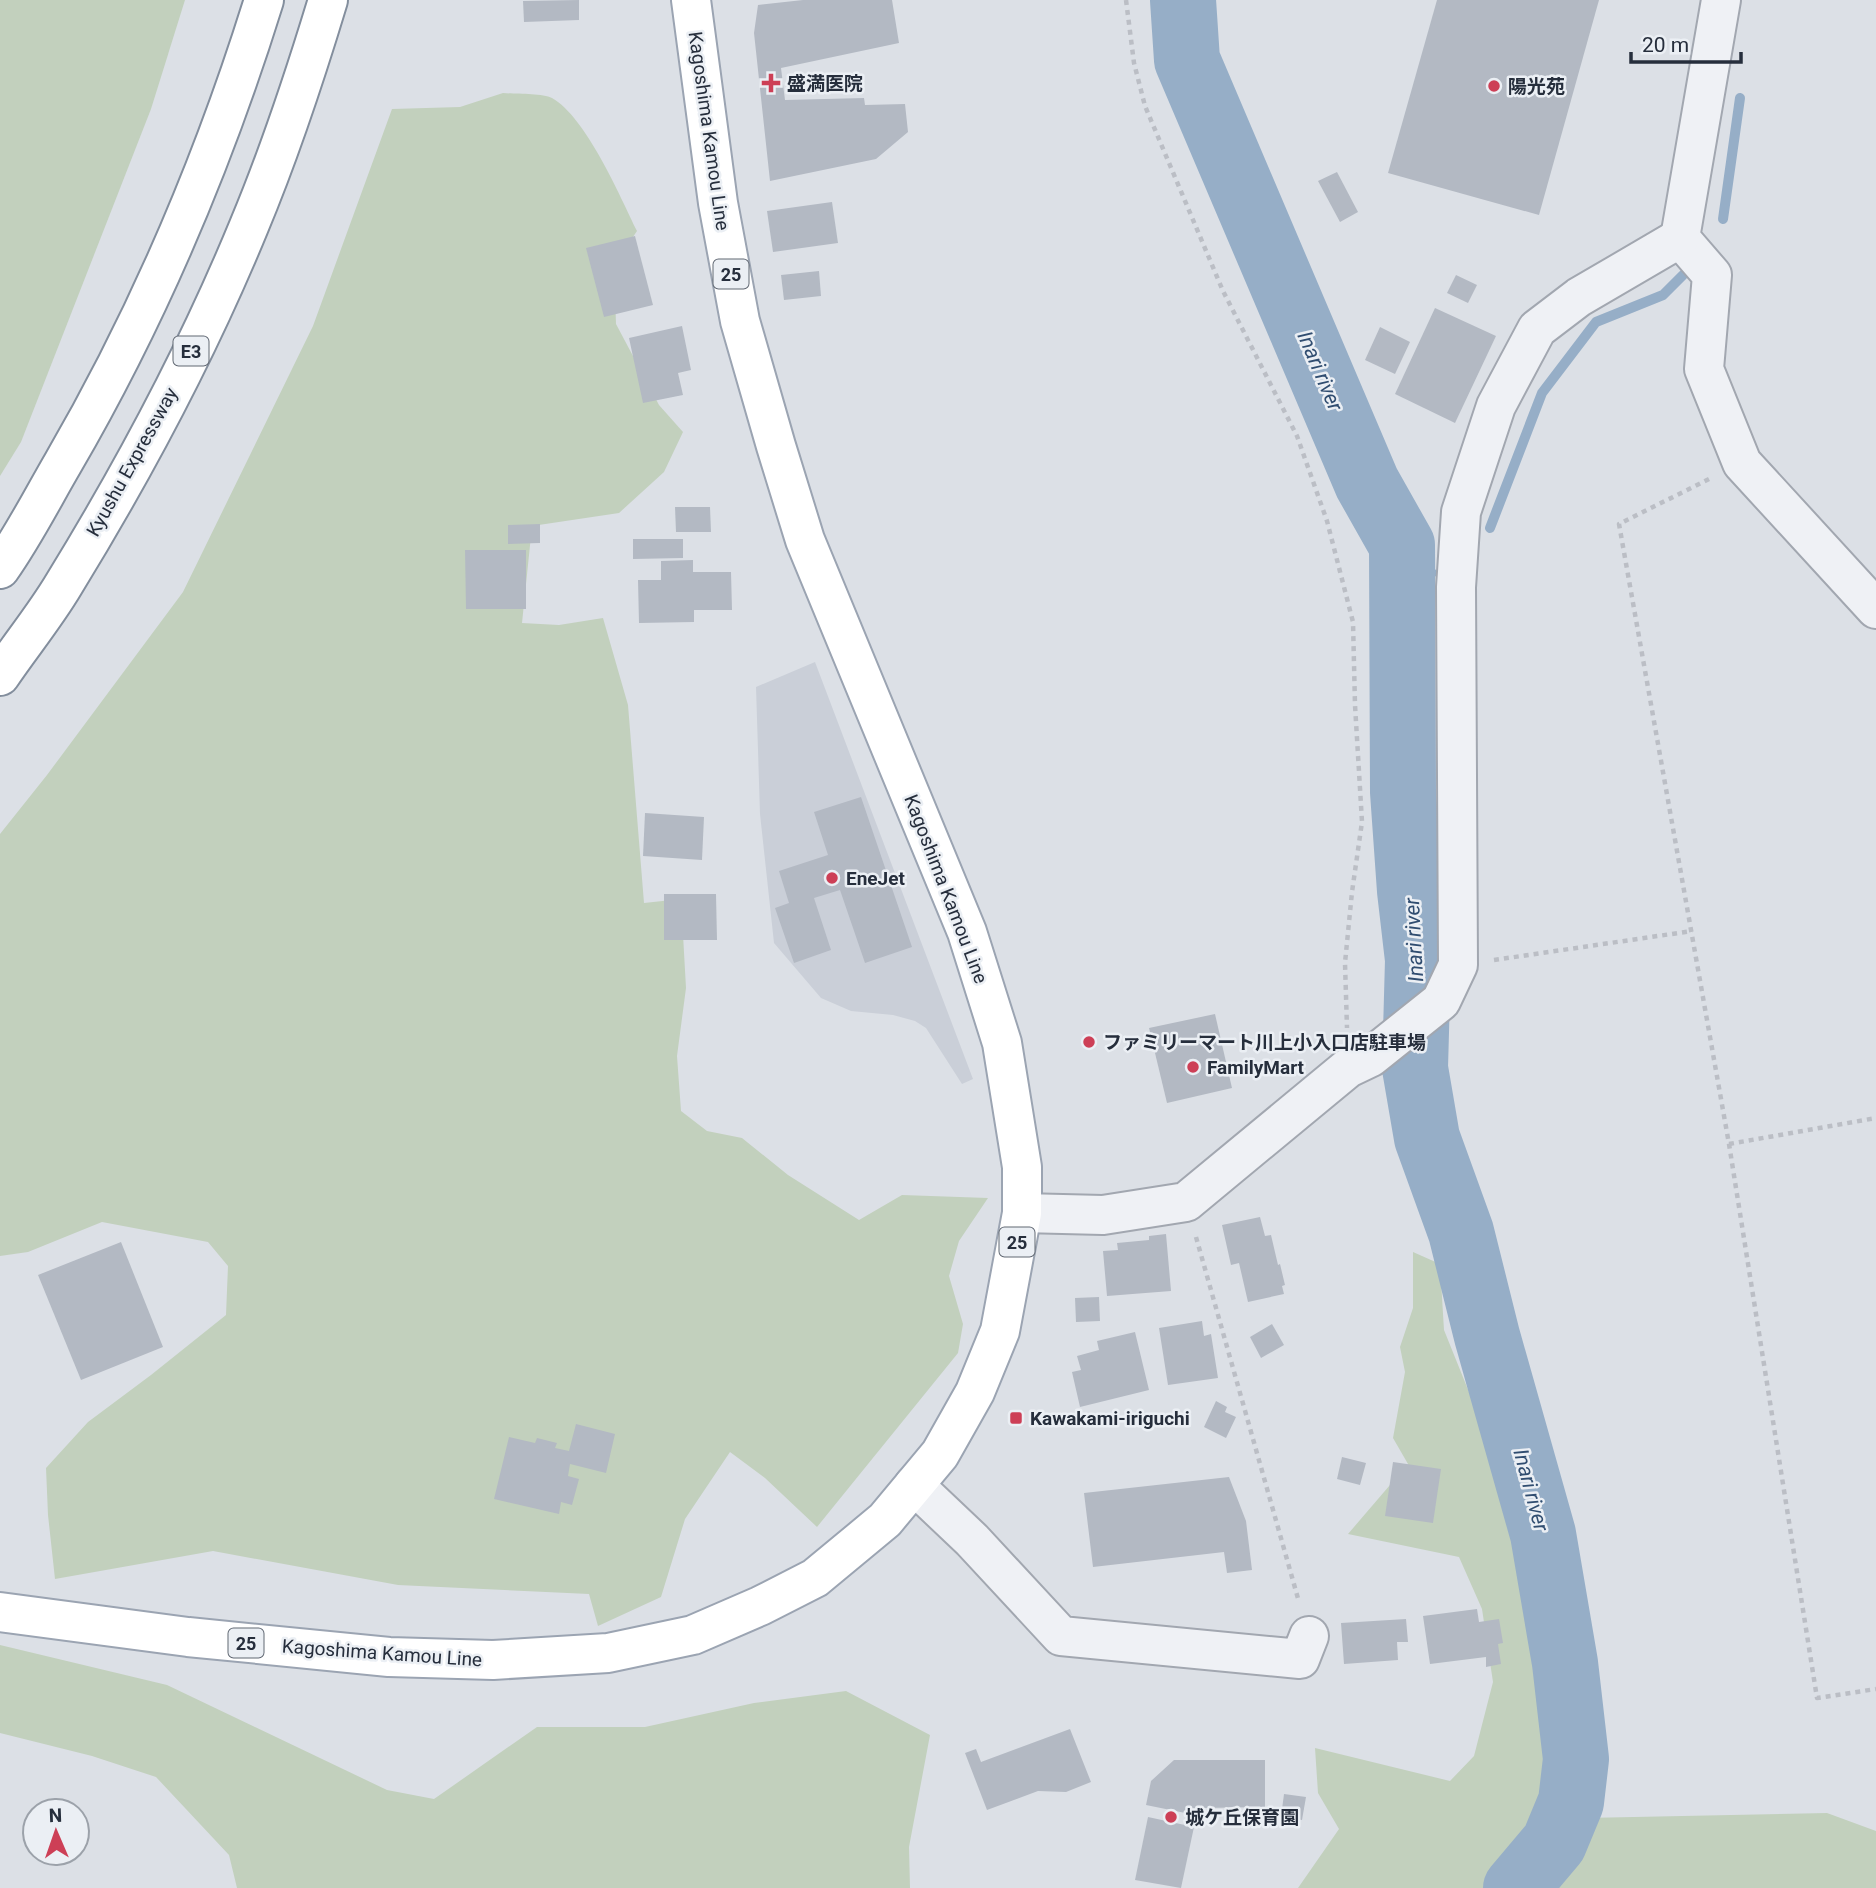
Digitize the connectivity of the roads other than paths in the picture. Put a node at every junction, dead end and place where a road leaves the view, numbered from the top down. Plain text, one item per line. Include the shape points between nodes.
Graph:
1 (264, 0) edge
2 (328, 0) edge
3 (691, 0) edge
4 (1721, 0) edge
5 (1680, 238) junction
6 (0, 569) edge
7 (1876, 609) edge
8 (0, 676) edge
9 (1022, 1213) junction
10 (914, 1485) junction
11 (0, 1612) edge
12 (1309, 1636) road end

1 - 6 main road via 194,199 141,316 89,418
2 - 8 main road, Kyushu Expressway / E3 via 301,89 249,226 193,348 140,453 62,587
3 - 9 main road, Kagoshima Kamou Line / 25 via 718,203 740,321 806,540 967,932 998,1030 1022,1167
4 - 5 street
5 - 7 street via 1712,275 1704,369 1742,463
5 - 9 street via 1579,297 1537,329 1496,407 1461,512 1456,587 1458,965 1441,1001 1186,1202 1103,1215
9 - 10 main road, Kagoshima Kamou Line / 25 via 1000,1331 940,1454
10 - 11 main road, Kagoshima Kamou Line / 25 via 885,1520 815,1578 693,1634 608,1653 493,1660 389,1657
10 - 12 street via 1061,1636 1300,1659

